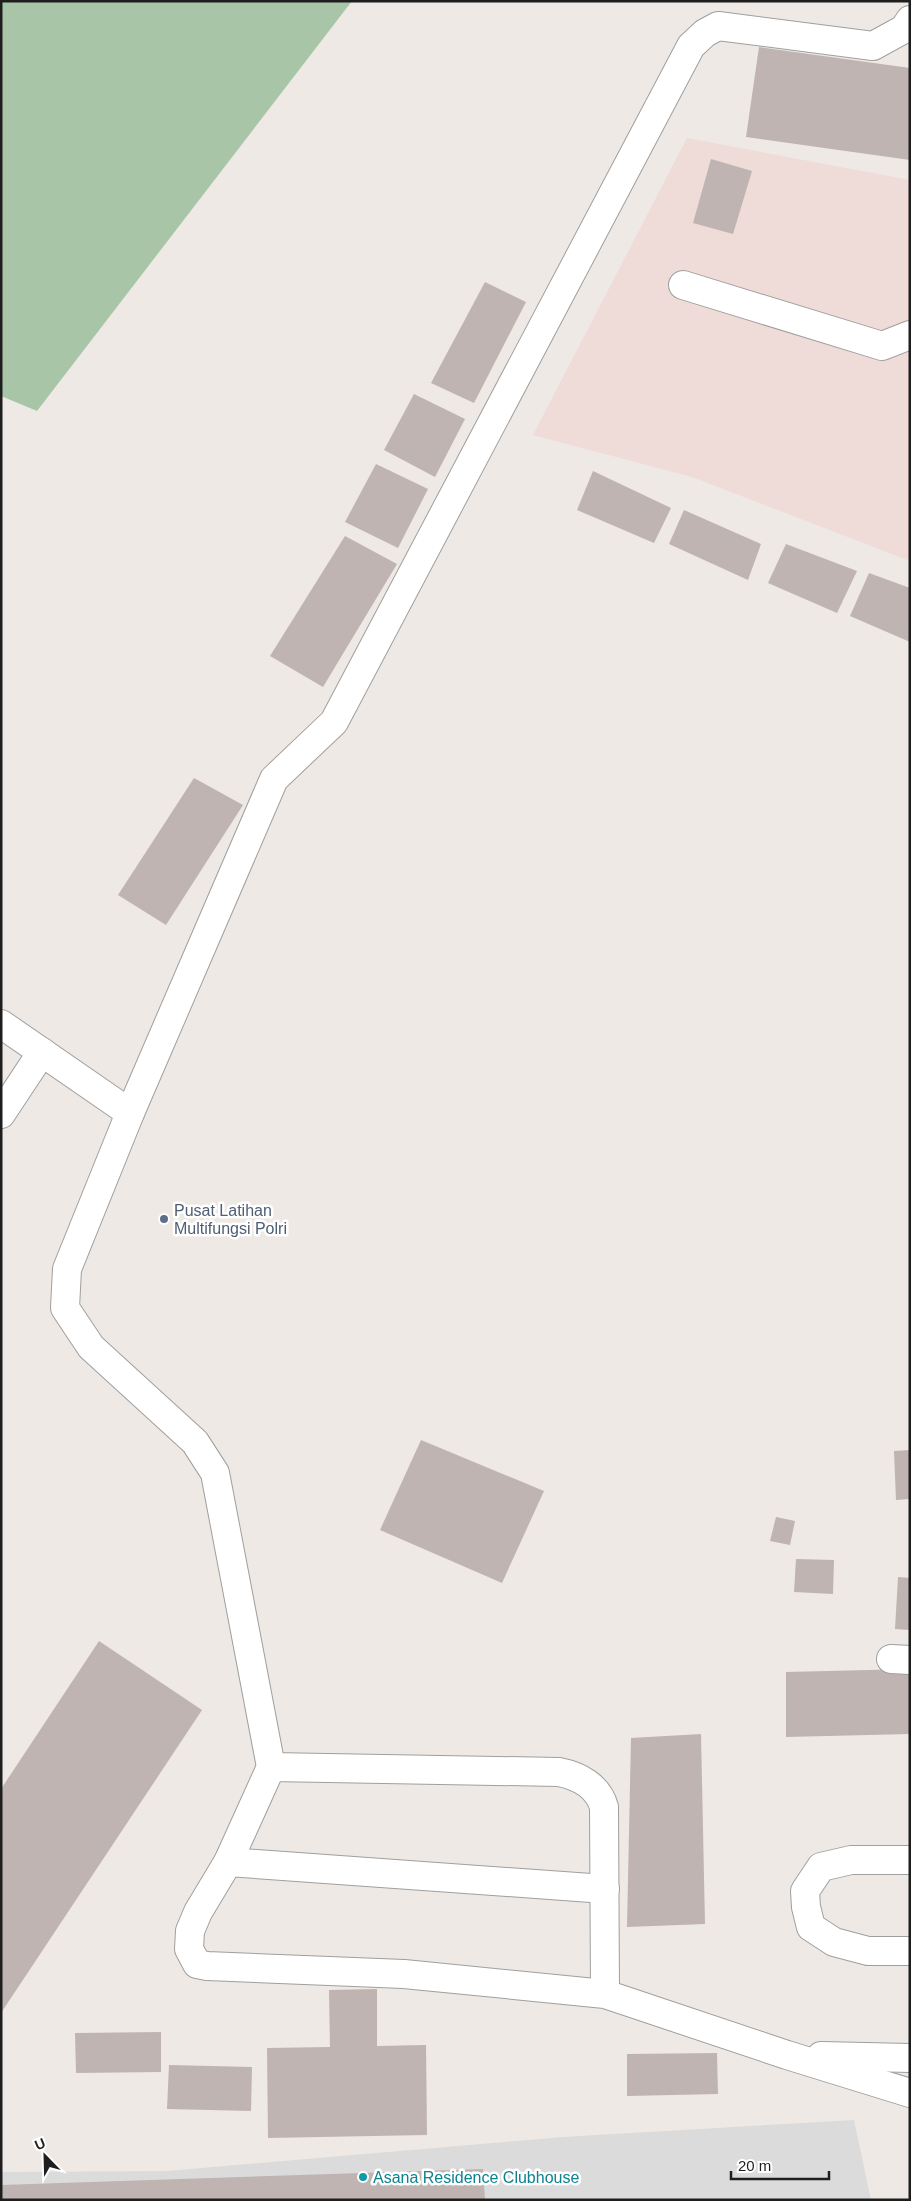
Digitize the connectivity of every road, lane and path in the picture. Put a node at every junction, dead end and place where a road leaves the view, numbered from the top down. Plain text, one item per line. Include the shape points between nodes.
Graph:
1 (910, 20) edge
2 (683, 285) dead end
3 (910, 335) edge
4 (1, 1024) edge
5 (42, 1052) junction
6 (130, 1113) junction
7 (1, 1114) edge
8 (271, 1767) junction
9 (910, 1860) edge
10 (228, 1862) junction
11 (605, 1889) junction
12 (910, 1951) edge
13 (605, 1994) junction
14 (787, 2055) junction
15 (910, 2058) edge
16 (910, 2093) edge

1 - 6 street via 904,29 873,46 718,26 691,46 334,722 274,779
2 - 3 street via 882,346
4 - 5 street
5 - 6 street
5 - 7 street
6 - 8 street via 67,1269 65,1308 91,1347 195,1442 215,1473
8 - 10 street
8 - 11 street via 559,1772 576,1775 601,1797 604,1807
9 - 12 street via 850,1860 821,1867 805,1892 811,1926 834,1942 868,1951
10 - 11 street
10 - 13 street via 190,1931 189,1949 197,1964 404,1974
11 - 13 street
13 - 14 street
14 - 15 street
14 - 16 street

